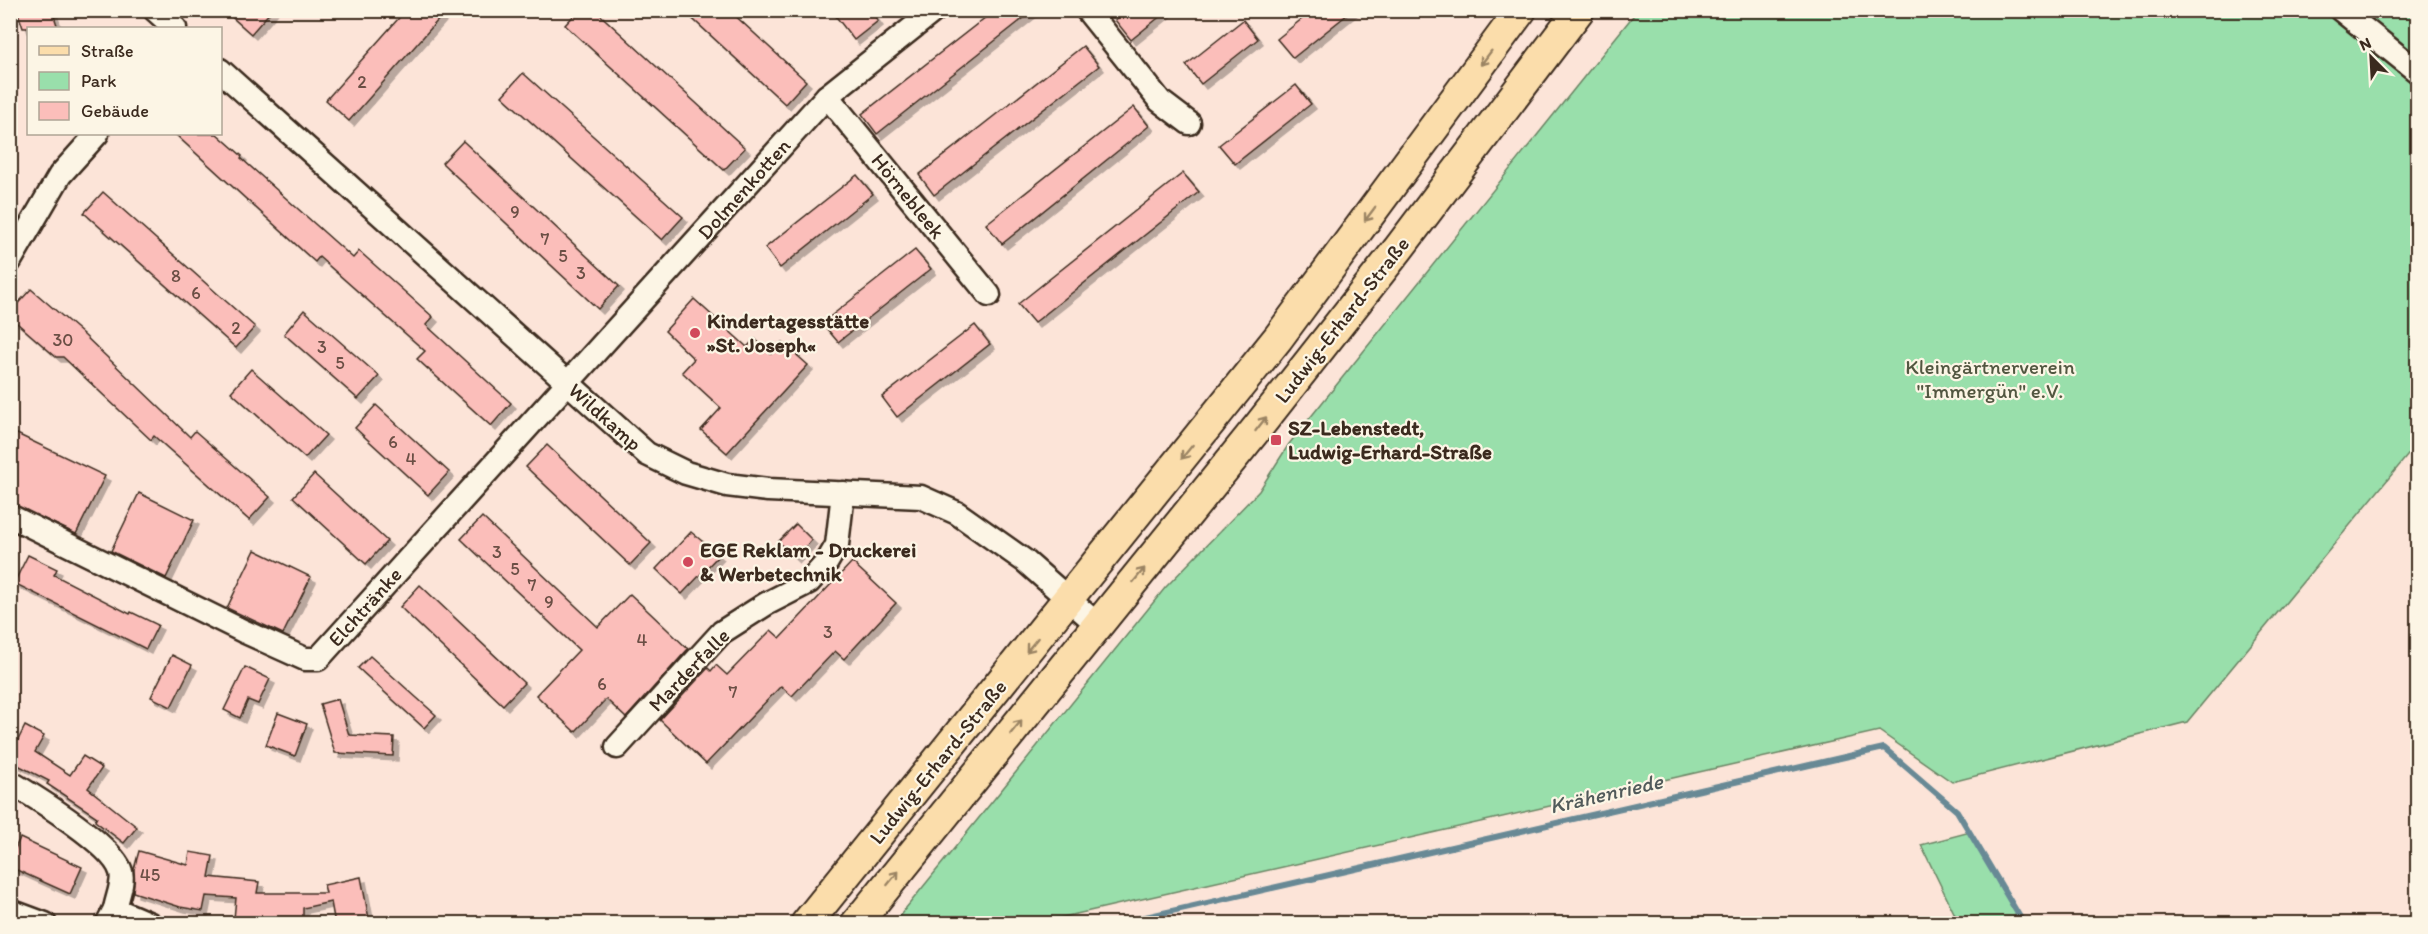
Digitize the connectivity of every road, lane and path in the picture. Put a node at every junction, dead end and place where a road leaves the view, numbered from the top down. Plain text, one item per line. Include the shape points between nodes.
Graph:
1 (155, 10) edge
2 (934, 10) edge
3 (1087, 10) edge
4 (1521, 10) edge
5 (1579, 10) edge
6 (2341, 10) edge
7 (174, 27) edge
8 (222, 72) edge
9 (2418, 72) edge
10 (827, 96) junction
11 (1189, 123) dead end
12 (96, 135) edge
13 (10, 261) edge
14 (989, 295) dead end
15 (568, 384) junction
16 (843, 494) junction
17 (10, 516) edge
18 (1069, 599) junction
19 (1098, 625) junction
20 (617, 747) dead end
21 (10, 782) edge
22 (10, 911) edge
23 (111, 916) edge
24 (45, 924) edge
25 (150, 924) edge
26 (806, 924) edge
27 (856, 924) edge

1 - 7 street
2 - 10 street, Dolmenkotten
3 - 11 street via 1160,101
4 -> 18 main road, Ludwig-Erhard-Straße via 1278,338
19 -> 5 main road, Ludwig-Erhard-Straße via 1391,258
6 - 9 street
8 - 15 street, Wildkamp
10 - 14 street, Hörnebleek
10 - 15 street, Dolmenkotten
12 - 13 street via 60,176
15 - 16 street, Wildkamp via 647,454 686,473 727,485
15 - 17 street, Elchtränke via 318,658 305,659 243,631
16 - 18 street, Wildkamp via 921,497 957,513 1025,561
16 - 20 street, Marderfalle via 837,545 821,569 809,582 722,632
18 - 19 street
18 -> 26 main road, Ludwig-Erhard-Straße
27 -> 19 main road, Ludwig-Erhard-Straße
21 - 23 street via 50,806 117,862 122,875
22 - 24 street
23 - 25 street

